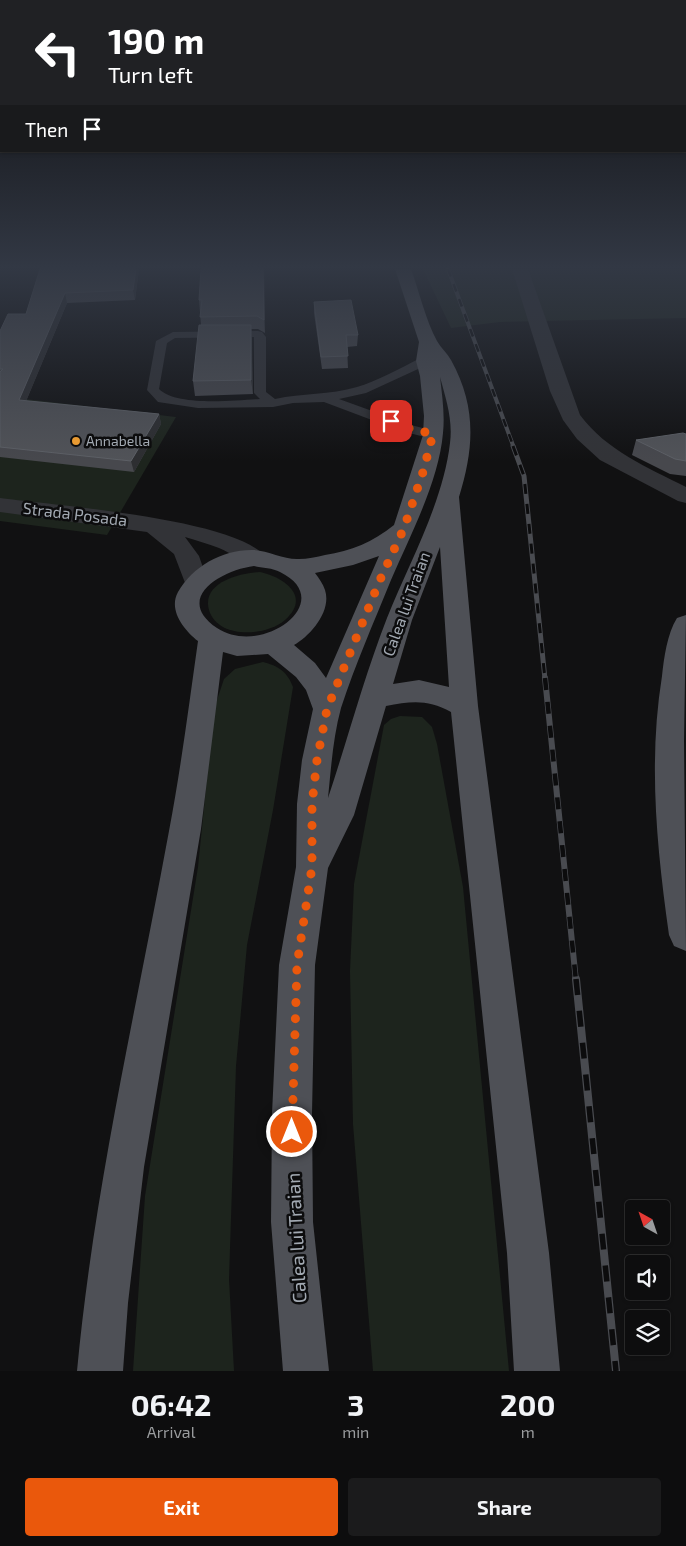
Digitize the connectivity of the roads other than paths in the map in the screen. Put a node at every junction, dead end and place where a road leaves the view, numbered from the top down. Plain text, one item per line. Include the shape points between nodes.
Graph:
1 (421, 333) edge
2 (541, 333) edge
3 (426, 351) junction
4 (325, 398) junction
5 (272, 403) junction
6 (433, 434) junction
7 (686, 496) edge
8 (448, 497) junction
9 (0, 505) edge
10 (151, 524) junction
11 (404, 528) junction
12 (254, 558) junction
13 (296, 568) junction
14 (196, 582) junction
15 (686, 624) edge
16 (211, 638) junction
17 (271, 643) junction
18 (374, 698) junction
19 (464, 706) junction
20 (327, 709) junction
21 (677, 748) edge
22 (312, 867) junction
23 (686, 935) edge
24 (100, 1371) edge
25 (306, 1371) edge
26 (537, 1371) edge

1 - 3 main road, Calea lui Traian
2 - 7 street via 570,416 584,435 608,455
3 - 4 lane via 362,390
3 - 6 main road, Calea lui Traian via 434,403
3 - 8 main road, Calea lui Traian via 441,359 460,412 461,442
4 - 5 lane
4 - 6 lane via 404,427
5 - 5 lane via 198,404 162,399 153,390 162,341 173,335 258,334 260,393
6 - 11 main road, Calea lui Traian
8 - 18 main road, Calea lui Traian via 402,611
8 - 19 main road
9 - 10 street, Strada Posada
10 - 12 street, Strada Posada via 211,536
10 - 14 street, Strada Posada via 186,550
11 - 13 main road via 389,542 364,553
11 - 20 main road, Calea lui Traian
12 - 13 main road via 270,559
12 - 14 main road via 221,565
13 - 17 main road via 308,579 315,593 314,608 306,623 291,635
14 - 16 main road via 187,606 190,618
15 - 21 main road via 673,692
16 - 17 main road via 240,646
16 - 24 main road via 185,829 140,1068 112,1245
17 - 20 main road via 312,676 321,689
18 - 19 main road via 421,690 438,693
18 - 22 main road, Calea lui Traian via 338,815
19 - 26 main road via 528,1254
20 - 22 main road, Calea lui Traian via 312,804
21 - 23 main road via 668,800
22 - 25 main road, Calea lui Traian via 297,965 292,1114 292,1222

